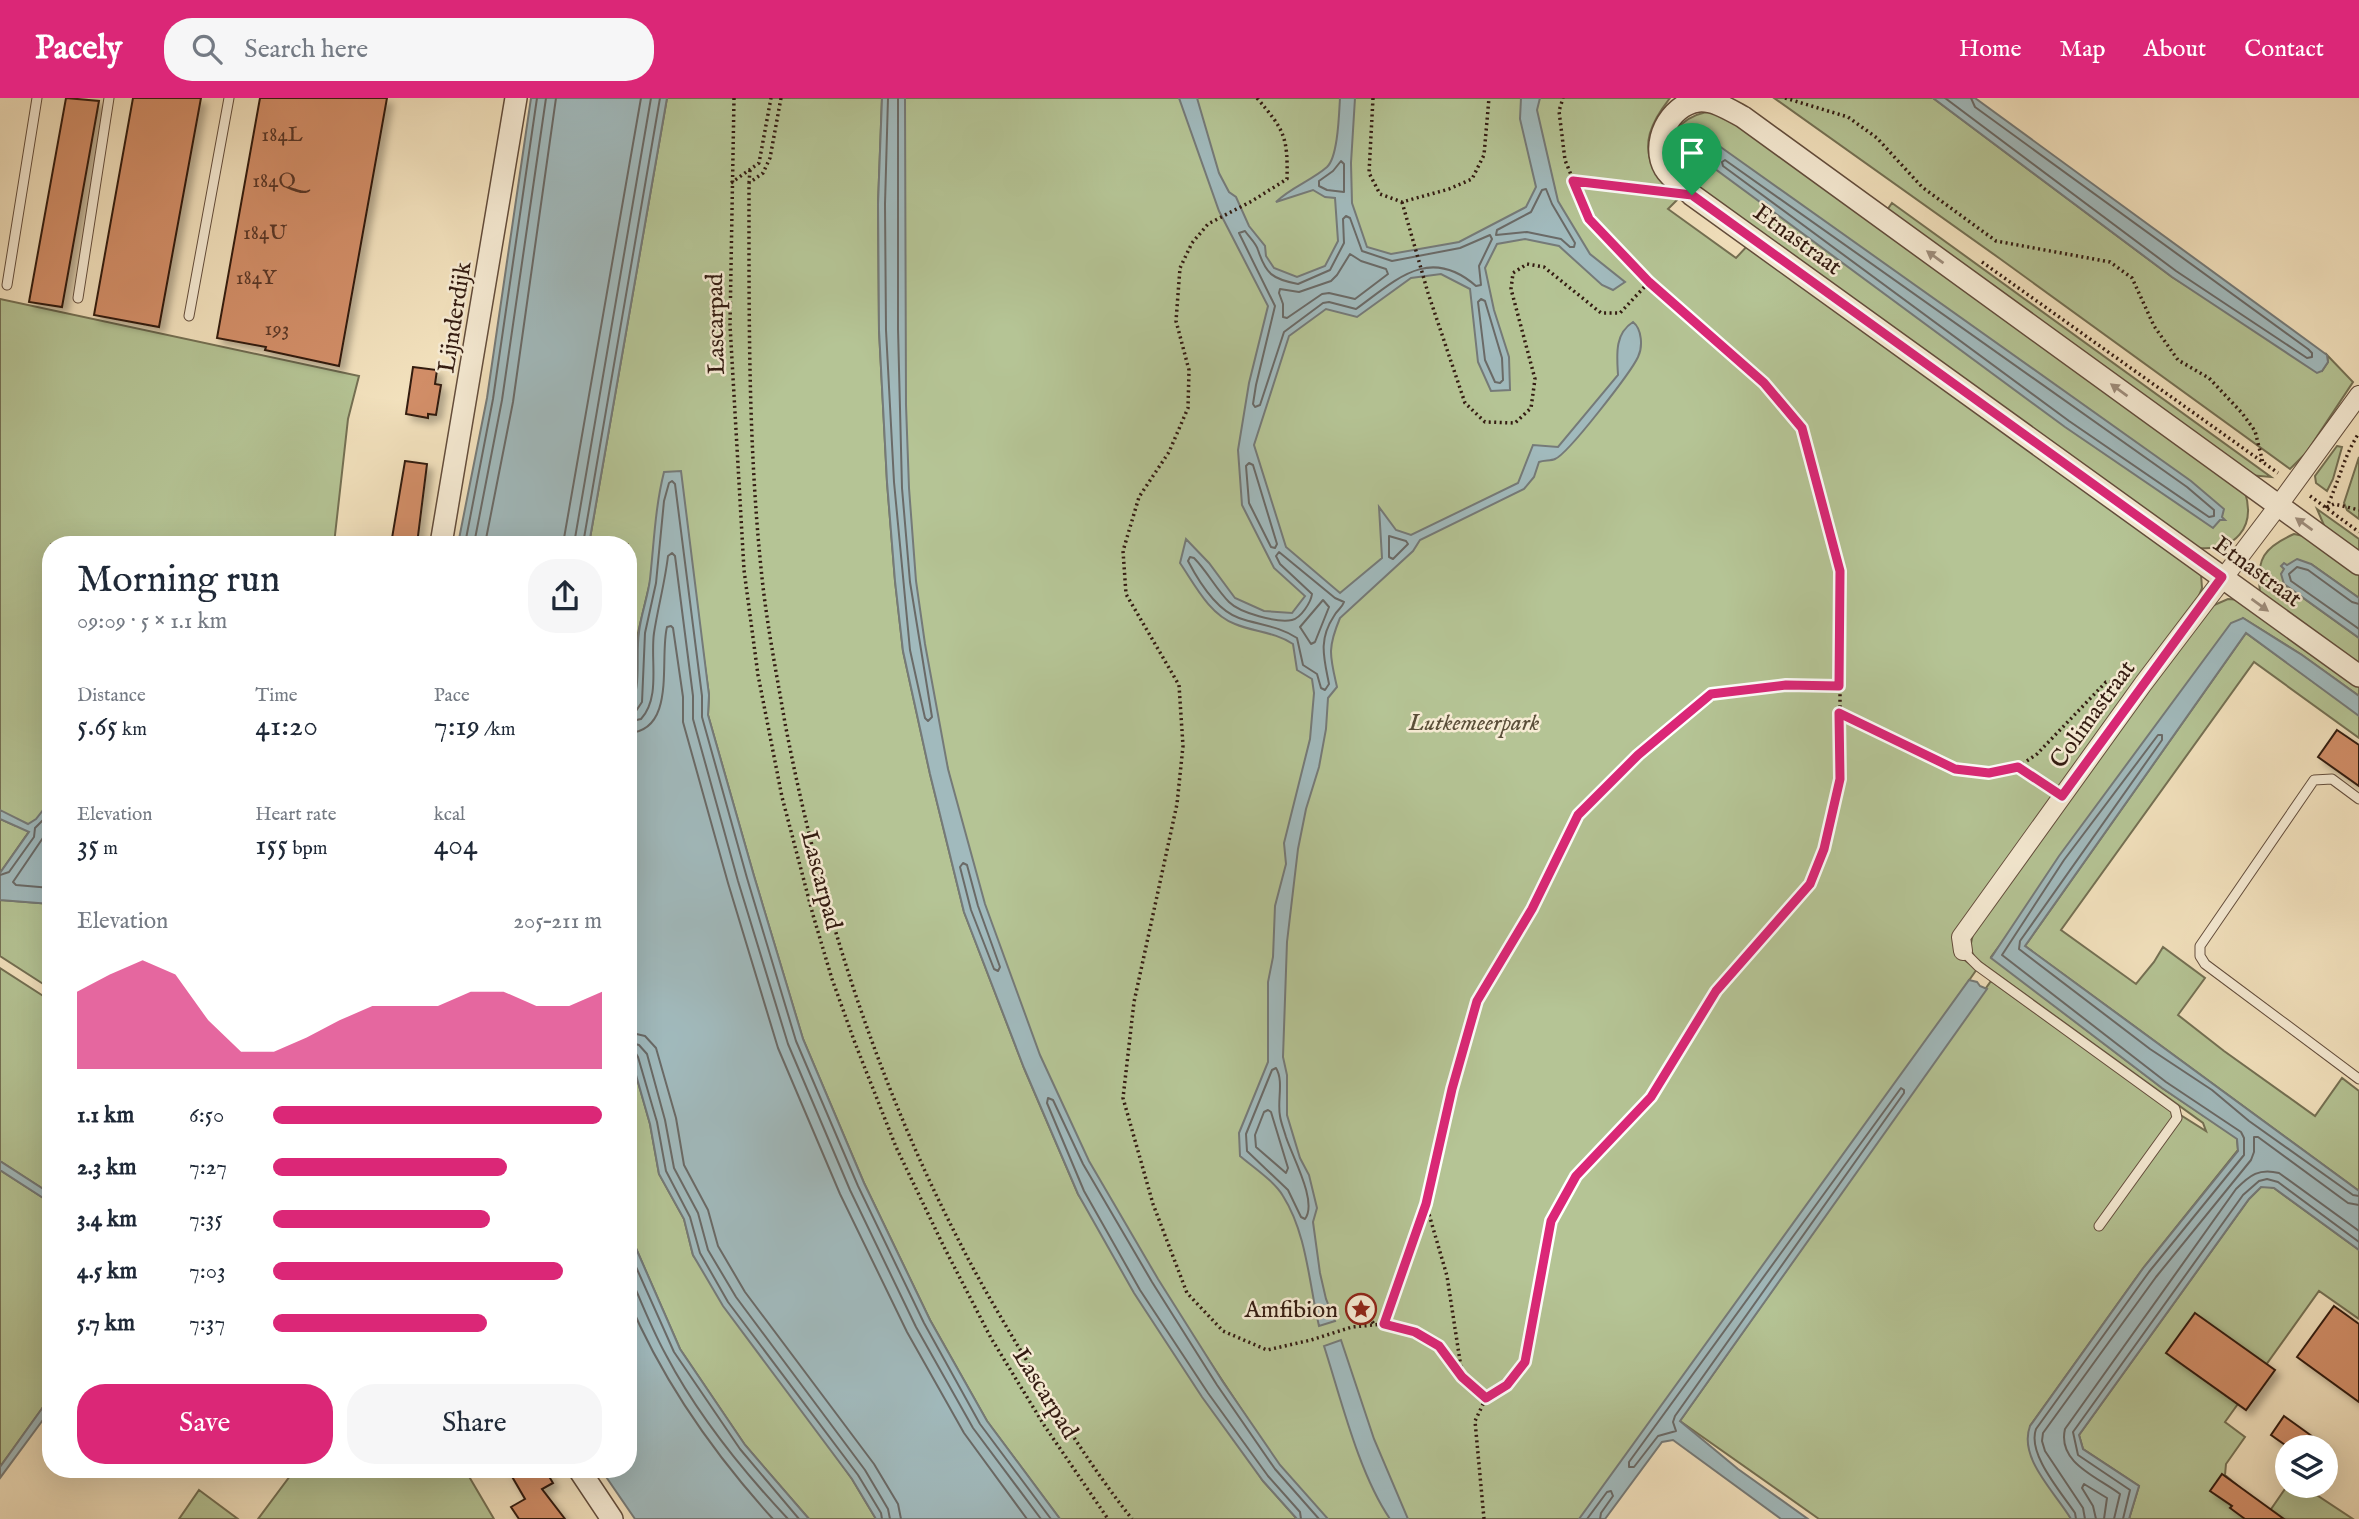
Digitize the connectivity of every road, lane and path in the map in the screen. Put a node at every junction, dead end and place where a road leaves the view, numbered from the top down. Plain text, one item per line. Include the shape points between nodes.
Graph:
1 (37, 98) edge
2 (109, 98) edge
3 (229, 98) edge
4 (516, 98) edge
5 (734, 98) edge
6 (771, 98) edge
7 (781, 98) edge
8 (1257, 98) edge
9 (1373, 98) edge
10 (1489, 98) edge
11 (1563, 98) edge
12 (1785, 98) edge
13 (1700, 99) edge
14 (750, 170) junction
15 (1573, 181) junction
16 (732, 183) junction
17 (749, 183) junction
18 (1692, 195) junction
19 (1402, 202) junction
20 (1974, 256) dead end
21 (1649, 282) junction
22 (7, 285) dead end
23 (78, 298) dead end
24 (189, 316) dead end
25 (2359, 395) edge
26 (2359, 433) edge
27 (2263, 463) junction
28 (2294, 485) junction
29 (2278, 506) junction
30 (2326, 508) junction
31 (2359, 510) edge
32 (2359, 532) edge
33 (442, 536) edge
34 (2359, 564) edge
35 (2222, 577) junction
36 (2359, 676) edge
37 (2143, 684) junction
38 (1839, 686) junction
39 (1839, 713) junction
40 (2018, 767) junction
41 (2062, 796) junction
42 (2359, 799) edge
43 (1963, 951) joint
44 (2359, 1079) edge
45 (1426, 1204) junction
46 (2099, 1226) dead end
47 (1363, 1308) dead end
48 (1374, 1324) junction
49 (1384, 1324) junction
50 (1462, 1377) junction
51 (1486, 1398) junction
52 (585, 1478) edge
53 (612, 1519) edge
54 (1108, 1519) edge
55 (1132, 1519) edge
56 (1484, 1519) edge

1 - 22 lane
2 - 23 lane
3 - 24 lane
4 - 33 street, Lijnderdijk
5 - 16 path, Lascarpad
6 - 14 path via 759,163
7 - 17 path via 770,158 763,173
8 - 48 path via 1278,122 1288,147 1287,179 1208,224 1180,268 1176,321 1189,370 1188,408 1169,452 1139,497 1123,551 1126,594 1179,685 1183,746 1177,804 1134,1002 1123,1098 1153,1204 1187,1293 1223,1331 1267,1350
9 - 19 path via 1369,173 1380,194
10 - 19 path via 1484,155 1472,179
11 - 15 path via 1559,111 1563,148
12 - 27 path via 1849,117 1877,138 1922,187 1996,241 2110,262 2132,278 2154,326 2178,360 2209,378 2242,412 2255,431
13 - 18 street, Etnastraat via 1669,119 1660,141 1665,170
29 -> 13 street, Etnastraat via 1743,117
14 - 16 path
14 - 17 path
15 - 18 path
15 - 21 path via 1589,219
16 - 54 path, Lascarpad via 730,324 744,570 758,676 813,915 855,1044 896,1147 944,1247 991,1338
17 - 55 path via 753,465 761,569 799,793 829,911 871,1038 958,1240 1060,1415
18 - 35 street, Etnastraat
19 - 21 path via 1465,403 1485,422 1514,423 1531,408 1535,379 1511,289 1513,273 1527,264 1544,267 1601,313 1620,313
20 - 27 path
21 - 38 path via 1764,383 1802,428 1840,571
25 - 28 street, Colimastraat
26 - 30 path via 2347,451
27 - 28 path
28 - 29 street, Colimastraat
28 - 30 path
34 -> 29 street, Etnastraat
29 - 35 street, Colimastraat
30 - 31 path via 2334,504
30 - 32 path
35 -> 36 street, Etnastraat
35 - 37 street, Colimastraat
37 - 40 path via 2106,682 2037,754
37 - 41 street, Colimastraat
38 - 39 path
38 - 45 path via 1786,685 1711,694 1638,755 1578,815 1532,909 1477,1001
39 - 40 path via 1955,769 1989,773
39 - 51 path via 1840,779 1824,849 1810,884 1716,991 1651,1097 1576,1176 1551,1221 1525,1362 1507,1385
40 - 41 path
41 - 43 street, Colimastraat via 1961,937
42 - 44 lane via 2332,779 2314,780 2200,946 2205,964
43 - 46 lane via 2175,1109 2177,1118
45 - 49 path
45 - 50 path via 1447,1276
47 - 48 path
48 - 49 path
49 - 50 path via 1415,1332 1439,1346
50 - 51 path
51 - 56 path via 1475,1421
52 - 53 street

